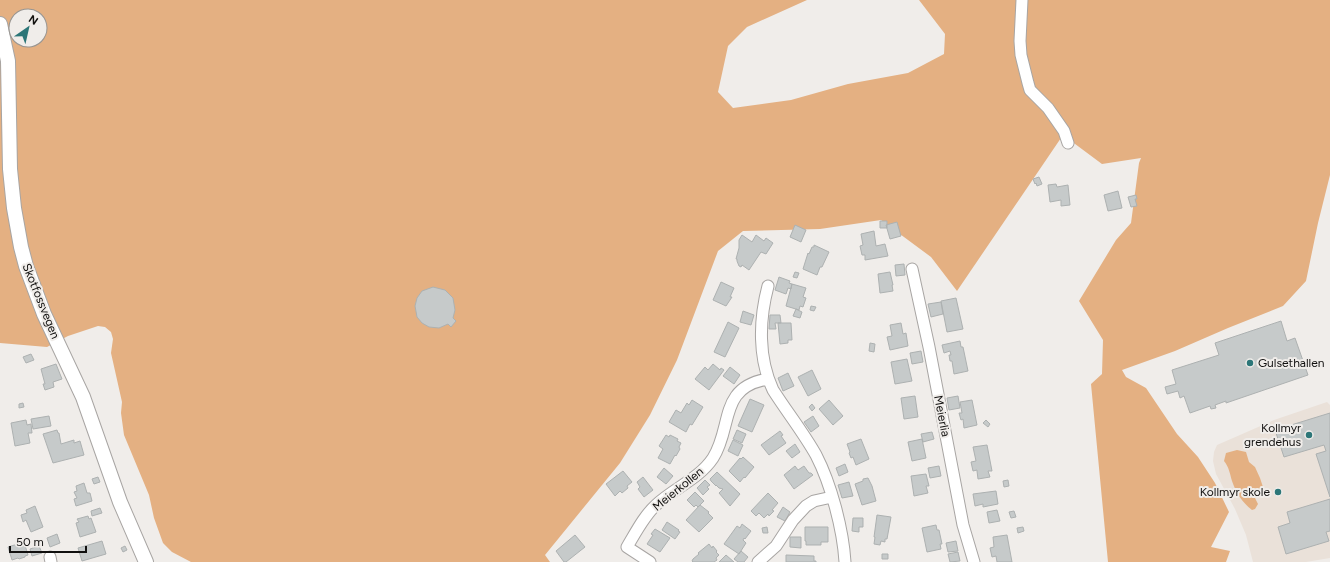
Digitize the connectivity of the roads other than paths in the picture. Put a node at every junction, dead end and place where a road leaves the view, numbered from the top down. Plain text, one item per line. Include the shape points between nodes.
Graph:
1 (1022, 0) edge
2 (0, 24) edge
3 (1068, 142) dead end
4 (912, 269) dead end
5 (768, 286) dead end
6 (768, 379) junction
7 (832, 497) junction
8 (146, 562) edge
9 (650, 562) edge
10 (758, 562) edge
11 (845, 562) edge
12 (974, 562) edge

1 - 3 street via 1021,55 1030,90 1048,108 1064,131
2 - 8 main road, Skotfossvegen via 8,61 10,169 14,208 26,266 44,314 83,397 120,502
4 - 12 street, Meierlia via 963,525
5 - 6 street via 762,345
6 - 7 street via 816,456
6 - 9 street, Meierkollen via 746,386 736,396 712,459 647,514 627,547
7 - 10 street via 814,501 806,506 776,546
7 - 11 street via 842,535

